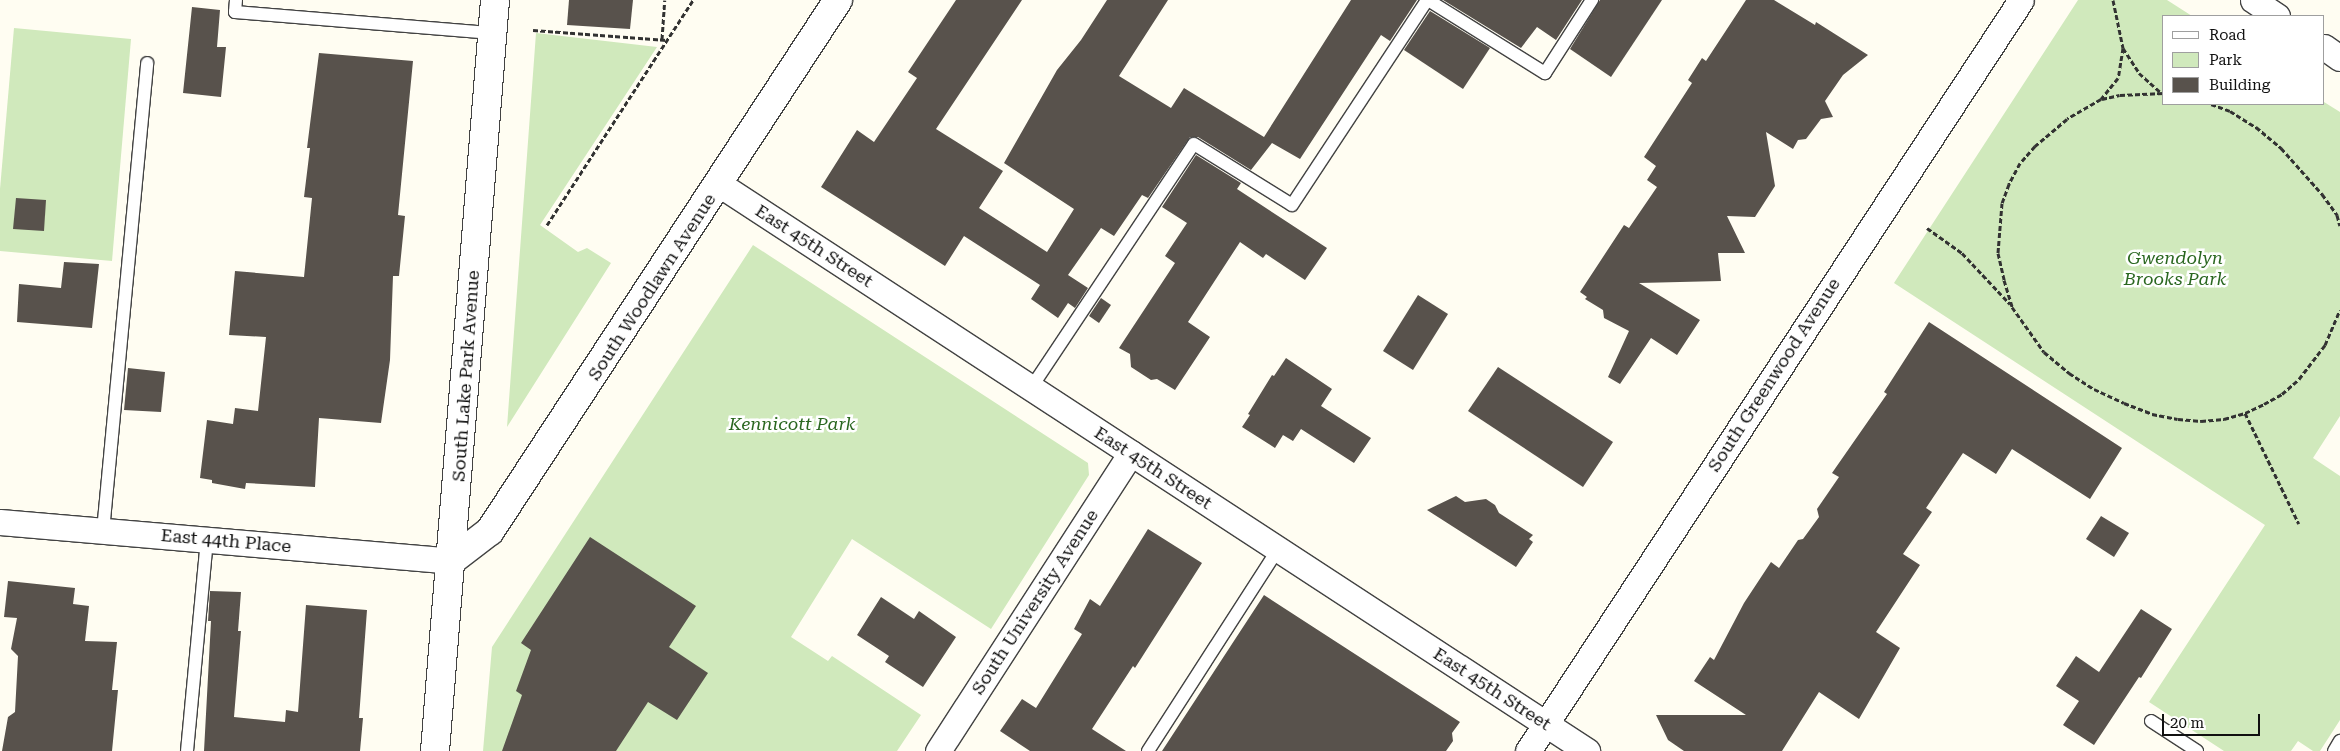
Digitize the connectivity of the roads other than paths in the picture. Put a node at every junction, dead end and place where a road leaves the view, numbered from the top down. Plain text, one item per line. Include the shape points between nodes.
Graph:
1 (236, 0) edge
2 (495, 0) edge
3 (838, 0) edge
4 (1427, 0) edge
5 (1592, 0) edge
6 (2020, 0) edge
7 (2253, 0) edge
8 (2276, 15) edge
9 (492, 33) junction
10 (2325, 48) edge
11 (2340, 58) edge
12 (148, 63) dead end
13 (719, 184) junction
14 (1031, 388) junction
15 (1131, 453) junction
16 (0, 522) edge
17 (103, 531) junction
18 (207, 540) junction
19 (1278, 549) junction
20 (451, 561) junction
21 (2151, 721) dead end
22 (1546, 724) junction
23 (2340, 741) edge
24 (186, 751) edge
25 (435, 751) edge
26 (938, 751) edge
27 (1148, 751) edge
28 (1528, 751) edge
29 (1587, 751) edge
30 (2197, 751) edge
31 (2334, 751) edge

1 - 9 lane via 235,12
2 - 9 street, South Lake Park Avenue
3 - 13 street, South Woodlawn Avenue
4 - 5 lane via 1544,73
4 - 14 lane via 1292,205 1194,144
6 - 22 street, South Greenwood Avenue
7 - 8 street
9 - 20 street, South Lake Park Avenue
10 - 11 street
12 - 17 lane
13 - 14 street, East 45th Street
13 - 20 street, South Woodlawn Avenue via 490,530
14 - 15 street, East 45th Street
15 - 19 street, East 45th Street
15 - 26 street, South University Avenue
16 - 17 street, East 44th Place
17 - 18 street, East 44th Place
18 - 20 street, East 44th Place
18 - 24 lane
19 - 22 street, East 45th Street
19 - 27 lane
20 - 25 street, South Lake Park Avenue
21 - 30 lane
22 - 28 street, South Greenwood Avenue
22 - 29 street, East 45th Street
23 - 31 lane

